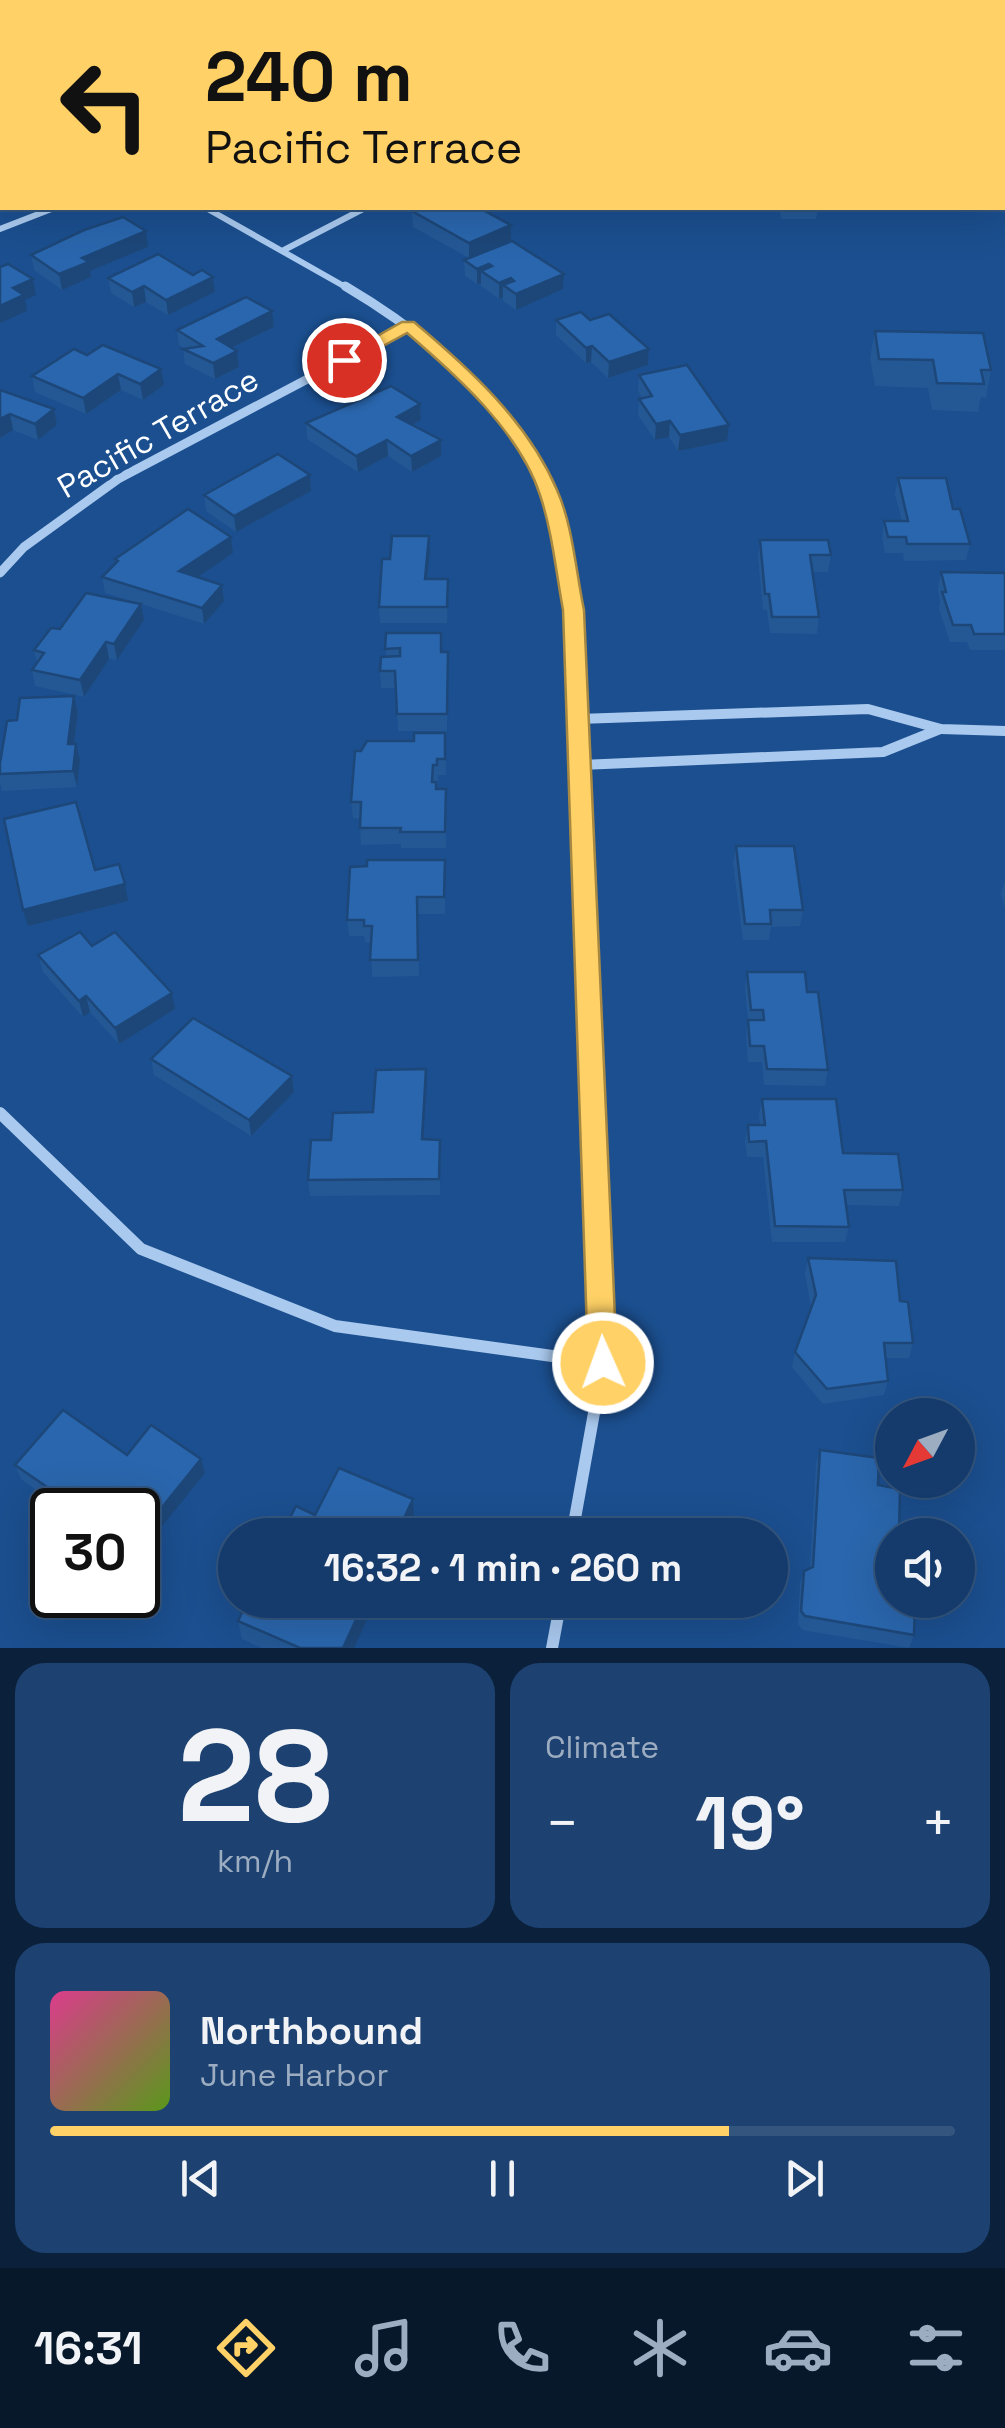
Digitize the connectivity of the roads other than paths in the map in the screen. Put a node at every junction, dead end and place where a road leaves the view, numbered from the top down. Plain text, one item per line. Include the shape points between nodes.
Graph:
1 (49, 210) edge
2 (210, 210) edge
3 (361, 210) edge
4 (0, 230) edge
5 (284, 250) junction
6 (408, 326) junction
7 (0, 574) edge
8 (579, 719) junction
9 (941, 728) junction
10 (1005, 731) edge
11 (581, 765) junction
12 (0, 1113) edge
13 (603, 1363) junction
14 (575, 1518) edge
15 (557, 1618) edge
16 (552, 1648) edge

1 - 4 street
2 - 5 street
3 - 5 street
5 - 6 street
6 - 7 street, Pacific Terrace via 118,480 24,547
6 - 8 street via 469,377 531,457 550,494 574,610
8 - 9 street via 868,709
8 - 11 street
9 - 10 street
9 - 11 street via 883,752
11 - 13 street
12 - 13 street via 141,1249 335,1326
13 - 14 street
15 - 16 street

